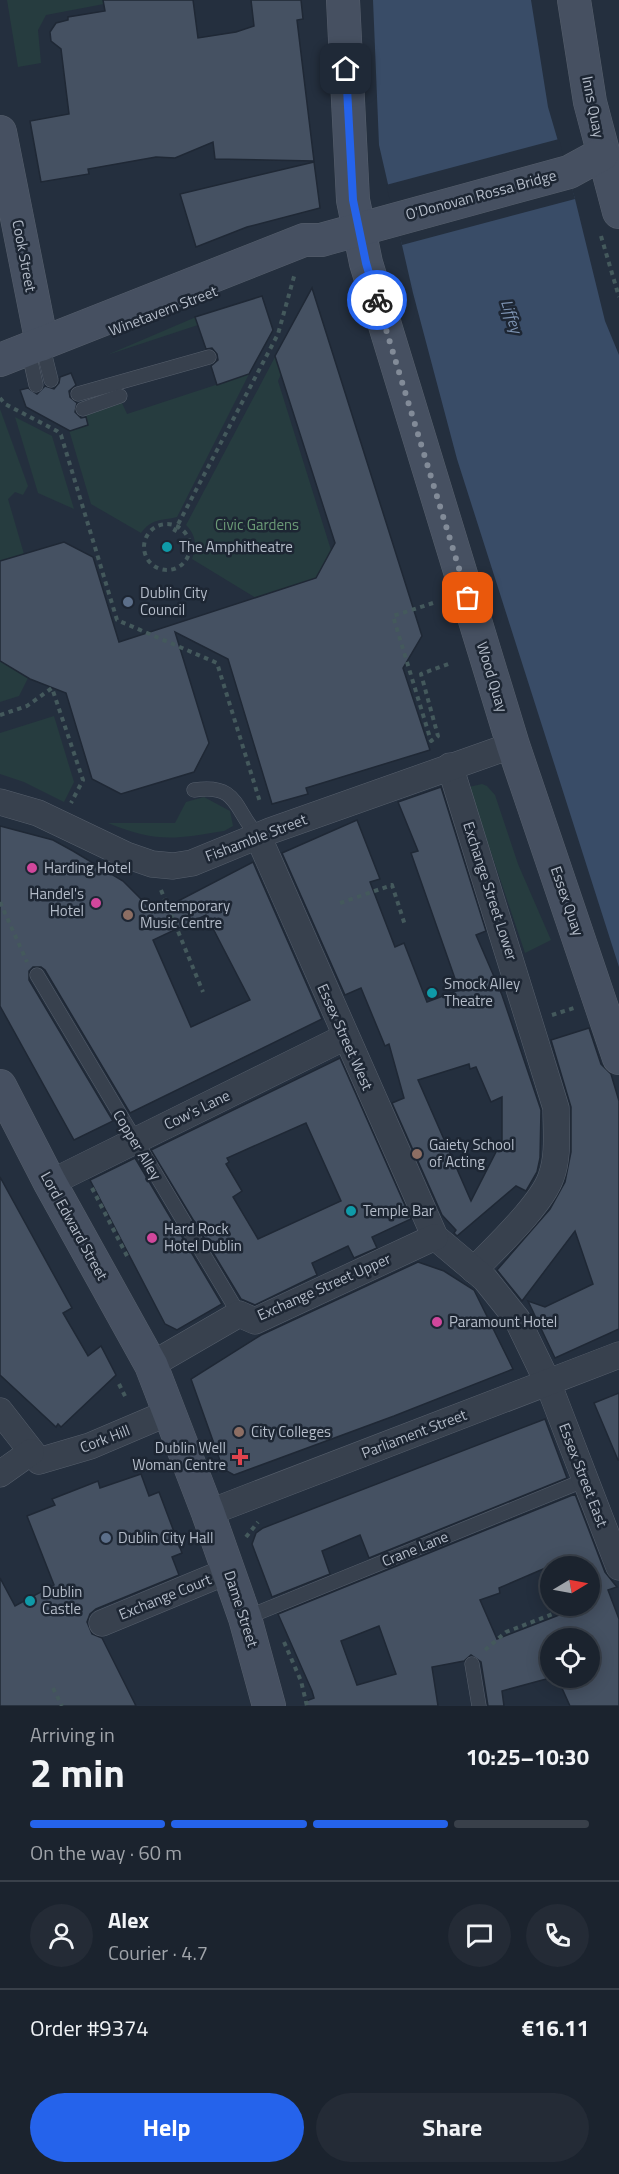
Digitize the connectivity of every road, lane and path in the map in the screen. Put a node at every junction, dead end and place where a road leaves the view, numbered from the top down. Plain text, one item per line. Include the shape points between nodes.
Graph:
1 (343, 0) edge
2 (574, 0) edge
3 (0, 132) edge
4 (611, 151) edge
5 (619, 212) edge
6 (9, 225) edge
7 (372, 225) junction
8 (295, 273) dead end
9 (616, 286) dead end
10 (199, 297) dead end
11 (619, 297) edge
12 (84, 342) dead end
13 (34, 356) edge
14 (208, 357) dead end
15 (0, 373) edge
16 (51, 380) dead end
17 (36, 385) dead end
18 (78, 394) dead end
19 (120, 396) dead end
20 (0, 398) edge
21 (83, 409) dead end
22 (178, 526) junction
23 (174, 532) dead end
24 (433, 603) dead end
25 (451, 663) dead end
26 (0, 715) edge
27 (513, 745) junction
28 (450, 766) junction
29 (194, 790) dead end
30 (0, 802) edge
31 (68, 809) dead end
32 (264, 833) junction
33 (0, 902) edge
34 (340, 903) dead end
35 (167, 909) dead end
36 (405, 925) dead end
37 (37, 975) joint
38 (203, 992) dead end
39 (600, 1000) junction
40 (531, 1022) junction
41 (345, 1037) junction
42 (619, 1058) edge
43 (0, 1086) edge
44 (134, 1142) junction
45 (50, 1183) junction
46 (435, 1236) junction
47 (474, 1270) junction
48 (239, 1314) junction
49 (619, 1356) edge
50 (151, 1365) junction
51 (548, 1383) junction
52 (119, 1384) dead end
53 (126, 1400) dead end
54 (0, 1411) edge
55 (170, 1412) junction
56 (35, 1456) junction
57 (0, 1473) edge
58 (585, 1480) junction
59 (208, 1513) junction
60 (260, 1521) dead end
61 (238, 1559) junction
62 (619, 1567) edge
63 (258, 1613) junction
64 (548, 1616) edge
65 (102, 1623) dead end
66 (472, 1664) joint
67 (53, 1688) dead end
68 (62, 1706) edge
69 (269, 1706) edge
70 (307, 1706) edge
71 (479, 1706) edge

1 - 7 main road, Wood Quay via 353,200
2 - 4 main road, Inns Quay via 590,102
3 - 6 main road, Cook Street
4 - 5 main road, Inns Quay
4 - 7 main road, O'Donovan Rossa Bridge via 569,172
6 - 13 main road, Cook Street
7 - 13 main road, Winetavern Street via 314,248 304,240 292,244 106,316
7 - 27 main road, Wood Quay via 366,263
8 - 22 path via 279,334
9 - 11 path
10 - 12 lane, Winetavern Street
13 - 15 lane, Winetavern Street
13 - 16 lane
13 - 17 lane
14 - 18 lane
19 - 21 lane
20 - 32 path via 61,435 117,620 217,663
22 - 22 path via 160,524 146,536 144,553 156,567 173,569 187,558 189,540
22 - 23 path
24 - 25 path via 393,616 432,741 438,736 421,674
26 - 31 path via 27,706 52,688 83,780
27 - 28 street, Fishamble Street
27 - 39 main road, Essex Quay
28 - 32 street, Fishamble Street
28 - 40 street, Exchange Street Lower
29 - 32 lane via 209,787 227,792 239,803 248,825
30 - 32 street, Fishamble Street via 38,813 152,864 192,863
32 - 41 street, Essex Street West
33 - 37 path via 29,966
34 - 36 path via 392,885
35 - 38 path
37 - 44 lane, Copper Alley
39 - 40 path
39 - 42 main road, Essex Quay
40 - 47 street, Exchange Street Lower via 556,1108 551,1178 531,1207
41 - 44 street, Cow's Lane
41 - 46 street, Essex Street West
43 - 45 main road, Lord Edward Street
44 - 45 street, Cow's Lane
44 - 48 lane, Copper Alley
45 - 50 main road, Lord Edward Street
46 - 47 street, Essex Street East
46 - 48 street, Exchange Street Upper via 255,1321
47 - 51 street, Essex Street East via 517,1319
48 - 50 street, Exchange Street Upper
49 - 51 street, Parliament Street
50 - 55 main road
51 - 58 street, Essex Street East
51 - 59 street, Parliament Street
52 - 53 path
54 - 56 street
55 - 56 street, Cork Hill via 90,1446
55 - 59 main road
56 - 57 street, Cork Hill
58 - 62 street, Essex Street East
58 - 63 lane, Crane Lane
59 - 61 main road, Dame Street
60 - 61 path via 245,1539
61 - 63 main road, Dame Street
61 - 65 street, Exchange Court
63 - 69 main road, Dame Street
63 - 70 path via 301,1681
64 - 66 path via 506,1632
66 - 71 lane
67 - 68 path

